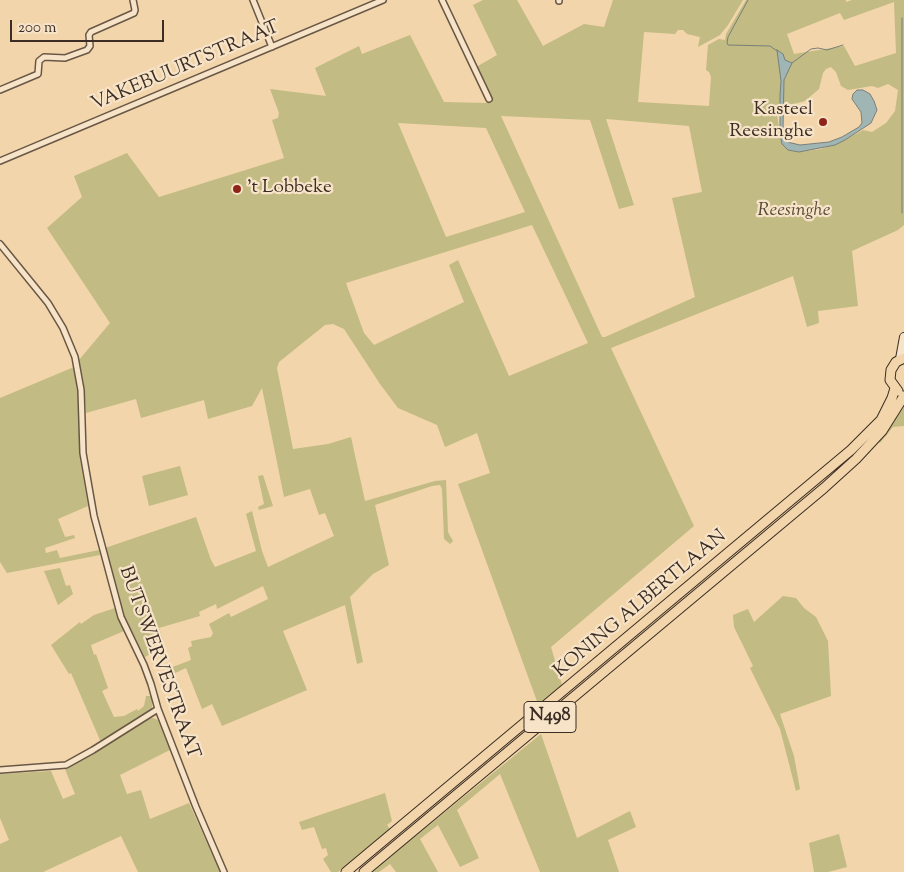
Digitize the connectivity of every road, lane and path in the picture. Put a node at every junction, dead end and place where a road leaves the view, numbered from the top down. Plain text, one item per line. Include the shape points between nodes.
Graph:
1 (133, 0) edge
2 (253, 0) edge
3 (383, 0) edge
4 (442, 0) edge
5 (272, 47) junction
6 (0, 90) edge
7 (489, 99) dead end
8 (0, 161) edge
9 (0, 244) edge
10 (904, 337) edge
11 (902, 358) edge
12 (895, 388) junction
13 (904, 395) edge
14 (158, 708) junction
15 (0, 770) edge
16 (224, 872) edge
17 (346, 872) edge
18 (364, 872) edge

1 - 6 street via 134,13 91,32 87,50 65,58 44,58 39,61 38,74
2 - 5 street
3 - 5 street, VAKEBUURTSTRAAT
4 - 7 street
5 - 8 street, VAKEBUURTSTRAAT
9 - 14 street, BUTSWERVESTRAAT via 48,303 75,357 81,390 83,453 94,516 121,617 152,684
10 - 11 street
11 - 12 main road via 891,370 890,380
12 - 13 main road
12 - 17 main road, KONING ALBERTLAAN / N498 via 881,420 852,450
13 - 18 main road, KONING ALBERTLAAN / N498 via 882,431 824,488
14 - 15 street via 66,765
14 - 16 street, BUTSWERVESTRAAT

